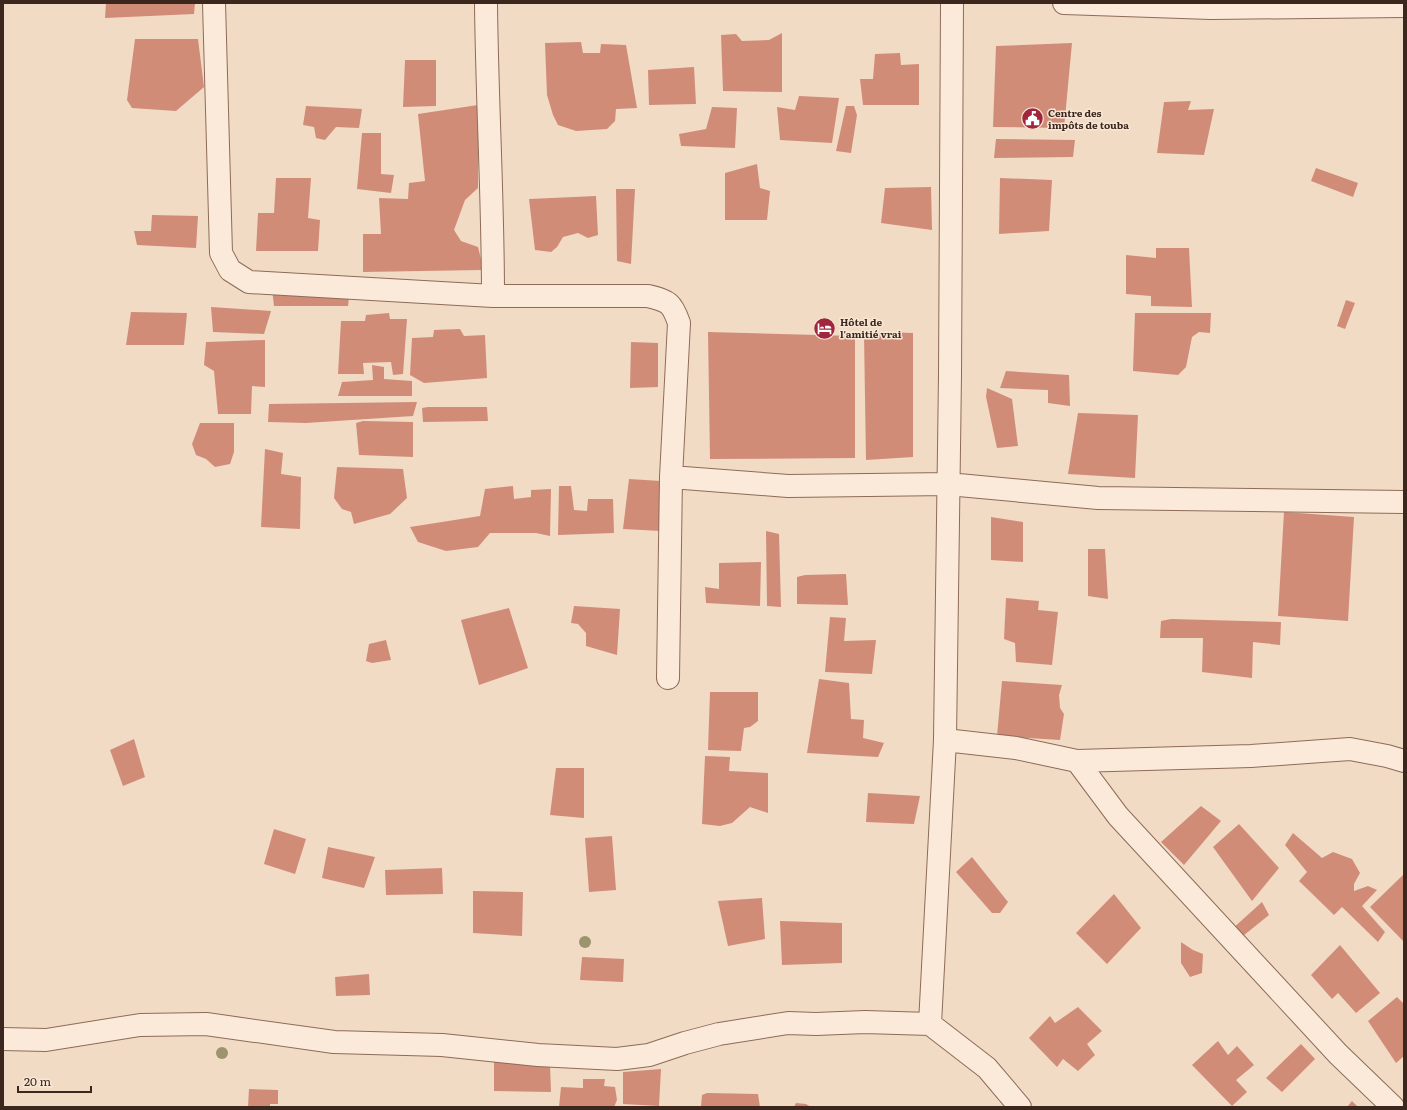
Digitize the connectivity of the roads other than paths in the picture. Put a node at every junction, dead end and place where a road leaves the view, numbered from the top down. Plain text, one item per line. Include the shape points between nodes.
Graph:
1 (214, 3) edge
2 (486, 3) edge
3 (952, 3) edge
4 (1064, 3) edge
5 (1182, 5) edge
6 (1404, 6) edge
7 (493, 296) junction
8 (672, 477) junction
9 (948, 484) junction
10 (1404, 502) edge
11 (668, 678) dead end
12 (945, 740) junction
13 (1077, 761) junction
14 (1404, 761) edge
15 (930, 1024) junction
16 (3, 1039) edge
17 (1020, 1107) edge
18 (1393, 1107) edge

1 - 7 street via 221,253 230,270 248,282
2 - 7 street
3 - 9 street
4 - 5 street
5 - 6 street
7 - 8 street via 648,296 665,300 673,307 679,323
8 - 9 street via 788,486
8 - 11 street
9 - 10 street via 1098,498
9 - 12 street
12 - 13 street via 1016,748
12 - 15 street
13 - 14 street via 1251,756 1350,749
13 - 18 street via 1134,834 1338,1054
15 - 16 street via 788,1023 719,1034 685,1042 649,1055 618,1059 552,1057 442,1045 334,1042 206,1024 140,1025 46,1040
15 - 17 street via 987,1068

